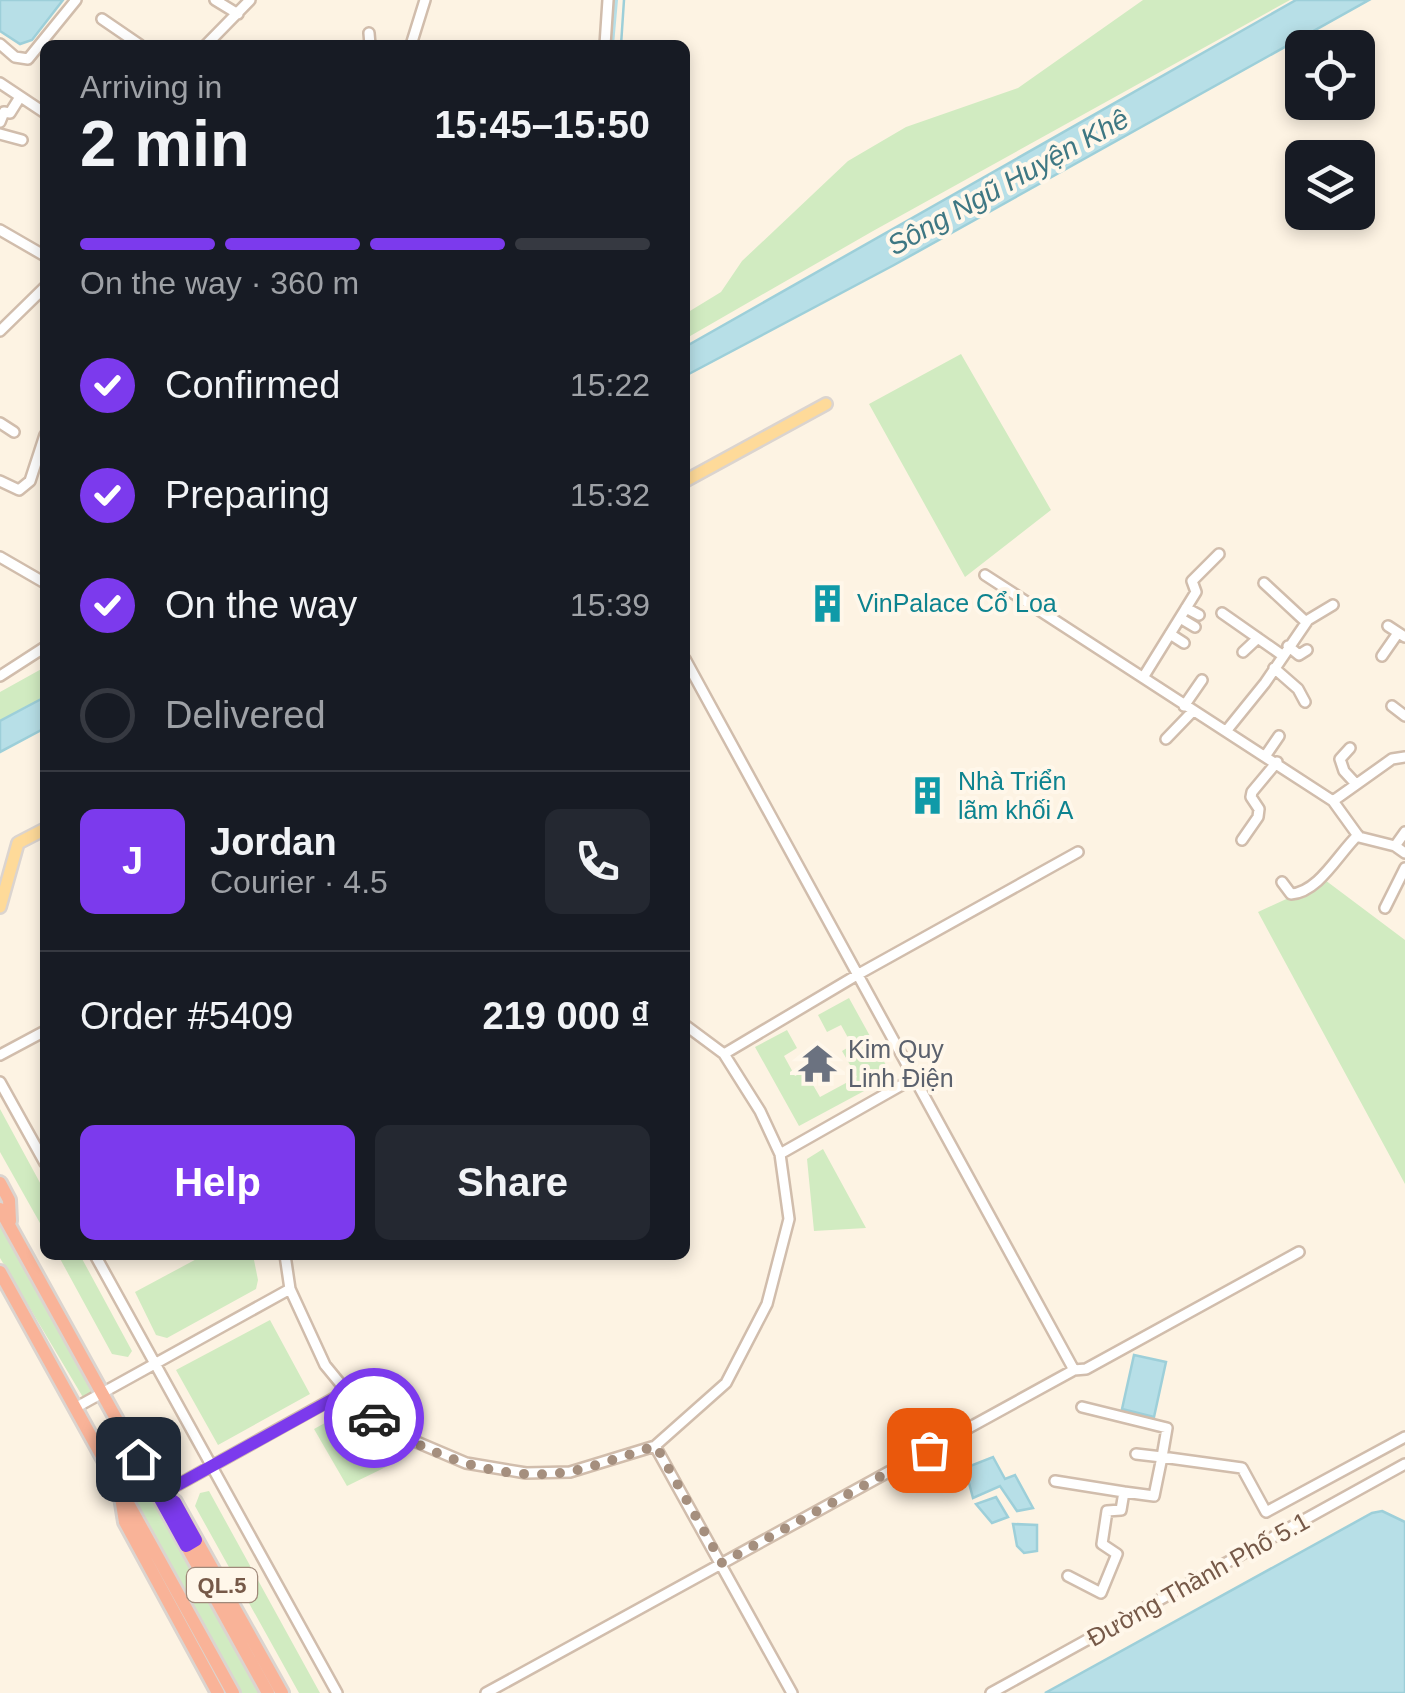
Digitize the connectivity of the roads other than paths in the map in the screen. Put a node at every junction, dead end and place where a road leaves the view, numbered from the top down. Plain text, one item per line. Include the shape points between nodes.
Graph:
1 (76, 0) edge
2 (216, 0) edge
3 (250, 0) edge
4 (425, 0) edge
5 (608, 0) edge
6 (238, 14) junction
7 (102, 19) dead end
8 (369, 33) dead end
9 (43, 40) edge
10 (133, 40) edge
11 (211, 40) edge
12 (370, 40) edge
13 (413, 40) edge
14 (605, 40) edge
15 (0, 44) edge
16 (40, 44) edge
17 (0, 83) edge
18 (20, 96) junction
19 (40, 110) edge
20 (0, 122) edge
21 (0, 134) edge
22 (22, 140) dead end
23 (0, 230) edge
24 (40, 253) edge
25 (40, 292) edge
26 (0, 331) edge
27 (826, 404) dead end
28 (0, 423) edge
29 (14, 432) dead end
30 (40, 450) edge
31 (690, 478) edge
32 (0, 482) edge
33 (1219, 554) dead end
34 (0, 557) edge
35 (986, 576) dead end
36 (40, 580) edge
37 (1264, 583) dead end
38 (1333, 605) dead end
39 (1222, 612) dead end
40 (1183, 613) junction
41 (1197, 621) dead end
42 (1306, 622) junction
43 (1388, 626) dead end
44 (1170, 634) junction
45 (1402, 635) edge
46 (1258, 638) junction
47 (1184, 643) dead end
48 (40, 649) edge
49 (1285, 650) junction
50 (1307, 650) dead end
51 (1244, 652) dead end
52 (1382, 656) dead end
53 (1274, 668) junction
54 (0, 676) edge
55 (1144, 676) junction
56 (690, 677) edge
57 (1202, 680) dead end
58 (1305, 702) dead end
59 (1392, 706) dead end
60 (1188, 708) junction
61 (1405, 716) edge
62 (1227, 730) junction
63 (1279, 736) dead end
64 (1166, 739) dead end
65 (1350, 748) dead end
66 (1266, 755) junction
67 (1405, 757) edge
68 (1276, 762) junction
69 (1356, 784) junction
70 (1333, 801) junction
71 (40, 831) edge
72 (1405, 832) edge
73 (1358, 836) junction
74 (1242, 840) dead end
75 (1395, 846) junction
76 (1078, 852) dead end
77 (1405, 853) edge
78 (1405, 868) edge
79 (1282, 882) dead end
80 (0, 906) edge
81 (1384, 908) dead end
82 (857, 975) junction
83 (690, 1029) edge
84 (40, 1034) edge
85 (724, 1054) junction
86 (0, 1055) edge
87 (914, 1078) junction
88 (0, 1082) edge
89 (780, 1154) junction
90 (40, 1155) edge
91 (0, 1183) edge
92 (0, 1209) edge
93 (11, 1228) junction
94 (1300, 1252) dead end
95 (99, 1260) edge
96 (286, 1260) edge
97 (0, 1272) edge
98 (290, 1288) junction
99 (154, 1362) junction
100 (1074, 1370) junction
101 (346, 1392) junction
102 (102, 1393) junction
103 (1082, 1407) dead end
104 (76, 1408) junction
105 (1405, 1436) edge
106 (656, 1446) junction
107 (1136, 1454) dead end
108 (1162, 1458) junction
109 (1405, 1464) edge
110 (212, 1466) junction
111 (1055, 1481) dead end
112 (158, 1489) junction
113 (1124, 1492) junction
114 (191, 1543) junction
115 (150, 1556) junction
116 (722, 1563) junction
117 (1068, 1576) dead end
118 (218, 1693) edge
119 (232, 1693) edge
120 (268, 1693) edge
121 (282, 1693) edge
122 (336, 1693) edge
123 (486, 1693) edge
124 (792, 1693) edge
125 (991, 1693) edge

1 - 9 street
2 - 6 street
3 - 6 street
4 - 13 street
5 - 14 street
6 - 11 street
7 - 10 street
8 - 12 street
15 - 16 street via 28,59
17 - 18 street
18 - 19 street
18 - 20 street
21 - 22 street
23 - 24 street
25 - 26 street
27 - 31 main road
28 - 29 street
30 - 32 street via 30,481 18,490
33 - 40 street via 1192,581 1197,590
34 - 36 street
35 - 55 street
37 - 42 street
38 - 42 street
39 - 46 street
40 - 41 street
40 - 44 street
42 - 49 street
43 - 45 street
44 - 47 street
44 - 55 street
45 - 52 street
46 - 49 street
46 - 51 street
48 - 54 street
49 - 50 street
49 - 53 street
53 - 58 street
53 - 62 street
55 - 60 street
56 - 82 street
57 - 60 street
59 - 61 street
60 - 62 street
60 - 64 street
62 - 66 street
63 - 66 street
65 - 69 street via 1340,764
66 - 68 street
67 - 69 street via 1392,758
68 - 70 street
68 - 74 street via 1252,792 1259,814
69 - 70 street
70 - 73 street
71 - 80 main road via 18,843
72 - 75 street
73 - 75 street
73 - 79 street via 1301,892 1292,894
75 - 77 street
76 - 82 street
78 - 81 street
82 - 85 street
82 - 87 street
83 - 85 street
84 - 86 street
85 - 89 street
87 - 89 street
87 - 100 street
88 - 90 street
89 - 106 street via 789,1219 767,1304 726,1383
91 - 93 highway, QL.5
92 - 93 highway, QL.5
93 - 102 highway, QL.5
94 - 100 street
95 - 99 street
96 - 98 street
97 - 104 highway, QL.5
98 - 99 street
98 - 101 street via 313,1342
99 - 102 street
99 - 110 street
100 - 116 street
101 - 106 street via 362,1410 421,1446 508,1471 570,1472
101 - 110 street
102 - 104 street
102 - 112 highway, QL.5
103 - 108 street via 1166,1428
104 - 115 highway, QL.5
105 - 108 street via 1266,1512 1242,1468
106 - 116 street
107 - 108 street
108 - 113 street via 1154,1496
109 - 125 street, Đường Thành Phố 5.1
110 - 112 street
110 - 122 street
111 - 113 street
112 - 114 highway, QL.5
113 - 117 street via 1121,1510 1107,1511 1102,1544 1117,1554 1100,1593
114 - 120 highway, QL.5
114 - 121 highway, QL.5
115 - 118 highway, QL.5
115 - 119 highway, QL.5
116 - 123 street
116 - 124 street

